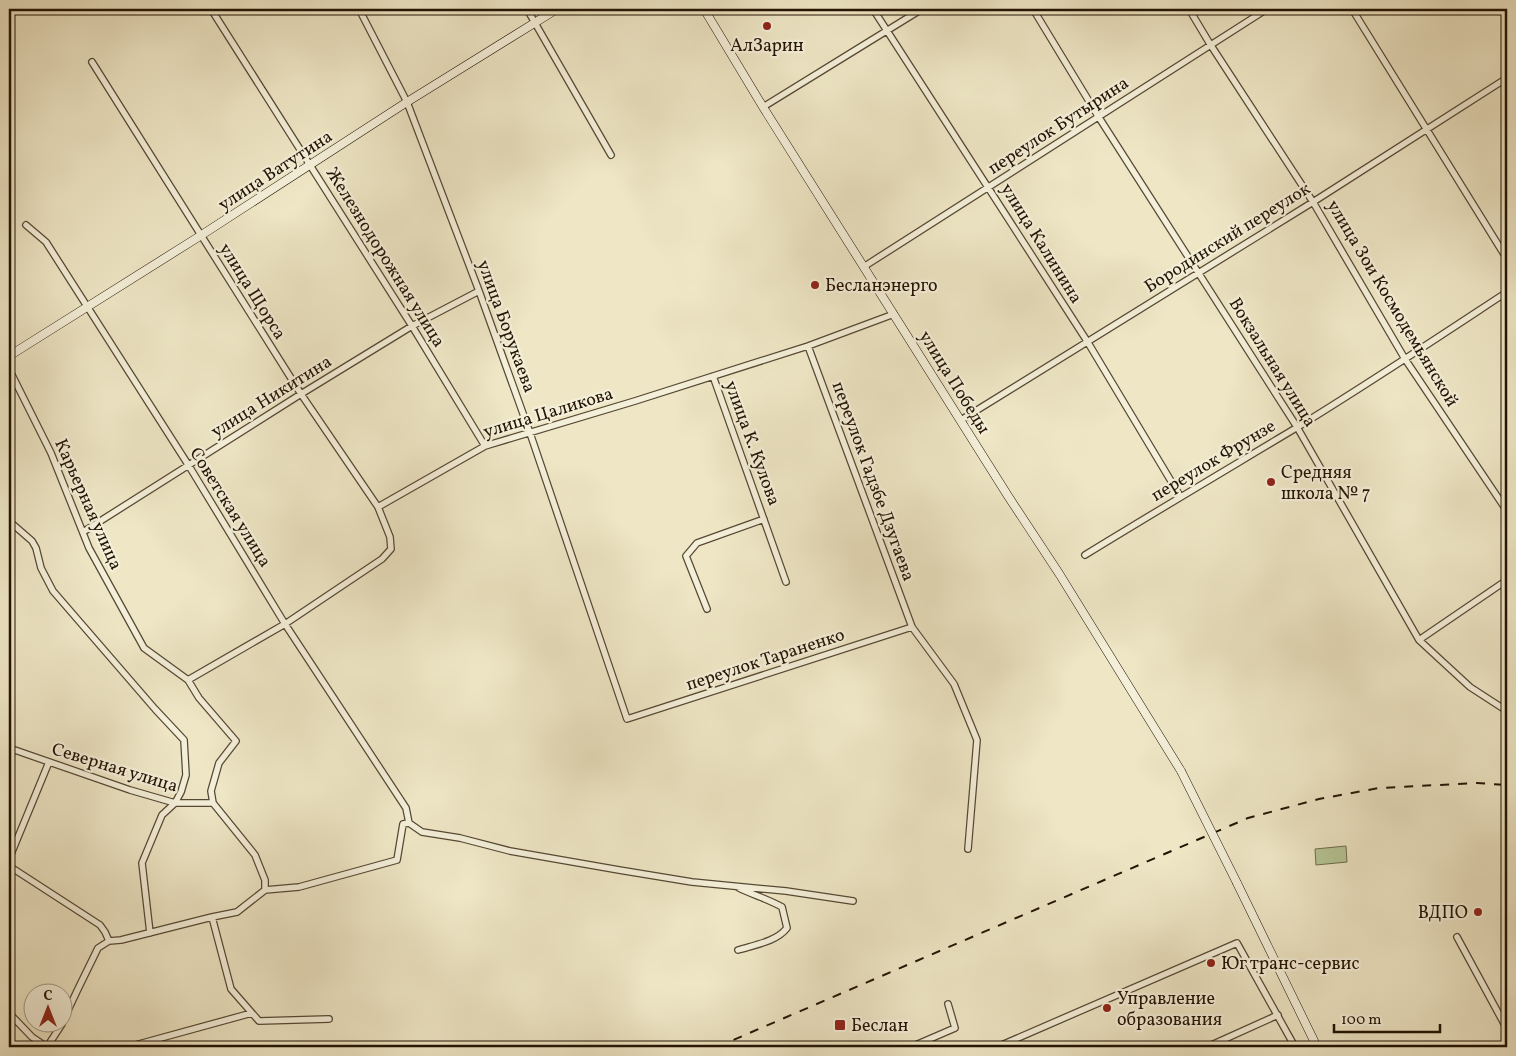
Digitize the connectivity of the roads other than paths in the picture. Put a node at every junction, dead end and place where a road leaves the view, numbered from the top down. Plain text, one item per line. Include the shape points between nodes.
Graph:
1 (211, 9) edge
2 (360, 9) edge
3 (526, 9) edge
4 (557, 9) edge
5 (704, 9) edge
6 (873, 9) edge
7 (922, 9) edge
8 (1033, 9) edge
9 (1189, 9) edge
10 (1267, 9) edge
11 (1352, 9) edge
12 (535, 22) junction
13 (887, 31) junction
14 (1210, 44) junction
15 (92, 62) dead end
16 (1507, 78) edge
17 (406, 102) junction
18 (764, 107) junction
19 (1098, 116) junction
20 (1428, 129) junction
21 (611, 155) dead end
22 (310, 166) junction
23 (989, 187) junction
24 (1313, 202) junction
25 (26, 225) dead end
26 (200, 236) junction
27 (1507, 259) edge
28 (865, 266) junction
29 (1198, 273) junction
30 (479, 291) junction
31 (1507, 292) edge
32 (88, 308) junction
33 (894, 314) junction
34 (412, 326) junction
35 (1087, 341) junction
36 (808, 346) junction
37 (9, 356) edge
38 (1405, 359) junction
39 (9, 369) edge
40 (713, 376) junction
41 (301, 394) junction
42 (961, 420) junction
43 (1297, 427) junction
44 (530, 432) junction
45 (485, 446) junction
46 (189, 466) junction
47 (1180, 496) junction
48 (378, 507) junction
49 (1507, 511) edge
50 (764, 519) junction
51 (9, 521) edge
52 (83, 532) junction
53 (1085, 555) dead end
54 (1507, 580) edge
55 (786, 582) dead end
56 (707, 609) dead end
57 (285, 624) junction
58 (912, 627) junction
59 (1419, 640) junction
60 (188, 680) junction
61 (1507, 711) edge
62 (626, 719) joint
63 (9, 748) edge
64 (49, 762) junction
65 (175, 803) junction
66 (213, 803) junction
67 (409, 824) junction
68 (968, 849) dead end
69 (9, 858) edge
70 (9, 866) edge
71 (734, 886) junction
72 (265, 890) junction
73 (853, 901) dead end
74 (212, 917) junction
75 (150, 933) junction
76 (1457, 937) dead end
77 (109, 941) junction
78 (738, 950) dead end
79 (72, 1002) edge
80 (948, 1004) dead end
81 (9, 1013) edge
82 (252, 1013) junction
83 (1278, 1015) junction
84 (329, 1019) dead end
85 (1507, 1029) edge
86 (55, 1034) edge
87 (47, 1047) edge
88 (128, 1047) edge
89 (911, 1047) edge
90 (997, 1047) edge
91 (1207, 1047) edge
92 (1295, 1047) edge
93 (1317, 1047) edge

1 - 22 street, Железнодорожная улица
2 - 17 street, улица Борукаева
3 - 12 street
4 - 12 main road, улица Ватутина
5 - 18 main road, улица Победы
6 - 13 street, улица Калинина
7 - 13 street
8 - 19 street, Вокзальная улица
9 - 14 street, улица Зои Космодемьянской
10 - 14 street, переулок Бутырина
11 - 20 street
12 - 17 main road, улица Ватутина
12 - 21 street
13 - 18 street
13 - 23 street, улица Калинина
14 - 19 street, переулок Бутырина
14 - 24 street, улица Зои Космодемьянской
15 - 26 street, улица Щорса
16 - 20 street, Бородинский переулок
17 - 22 main road, улица Ватутина
17 - 30 street, улица Борукаева
18 - 28 main road, улица Победы
19 - 23 street, переулок Бутырина
19 - 29 street, Вокзальная улица
20 - 24 street, Бородинский переулок
20 - 27 street
22 - 26 main road, улица Ватутина
22 - 34 street, Железнодорожная улица
23 - 28 street, переулок Бутырина
23 - 35 street, улица Калинина
24 - 29 street, Бородинский переулок
24 - 38 street, улица Зои Космодемьянской
25 - 32 street, Советская улица via 46,242
26 - 32 main road, улица Ватутина
26 - 41 street, улица Щорса
28 - 33 main road, улица Победы
29 - 35 street, Бородинский переулок
29 - 43 street, Вокзальная улица
30 - 34 street, улица Никитина
30 - 44 street, улица Борукаева
31 - 38 street, переулок Фрунзе
32 - 37 main road, улица Ватутина
32 - 46 street, Советская улица
33 - 36 street, улица Цаликова
33 - 42 main road, улица Победы
34 - 41 street, улица Никитина
34 - 45 street, Железнодорожная улица
35 - 42 street, Бородинский переулок
35 - 47 street, улица Калинина
36 - 40 street, улица Цаликова
36 - 58 street, переулок Гадзбе Дзугаева
38 - 43 street, переулок Фрунзе
38 - 49 street, улица Зои Космодемьянской
39 - 52 street, Карьерная улица via 51,453
40 - 44 street, улица Цаликова
40 - 50 street, улица К. Кулова
41 - 46 street, улица Никитина
41 - 48 street, улица Щорса
42 - 93 main road, улица Победы, bridge via 1181,771
43 - 47 street, переулок Фрунзе
43 - 59 street, Вокзальная улица
44 - 45 street, улица Цаликова
44 - 62 street, улица Борукаева
45 - 48 street, улица Цаликова
46 - 52 street, улица Никитина
46 - 57 street, Советская улица
47 - 53 street, переулок Фрунзе
48 - 57 street via 390,537 391,549 382,559
50 - 55 street, улица К. Кулова
50 - 56 street, улица К. Кулова via 698,544 686,556
51 - 65 street via 32,541 53,591 184,740 186,775
52 - 60 street, Карьерная улица via 144,648
54 - 59 street
57 - 60 street
57 - 67 street, Советская улица via 406,808
58 - 62 street, переулок Тараненко
58 - 68 street, переулок Гадзбе Дзугаева via 954,684 977,740
59 - 61 street, Вокзальная улица via 1470,687
60 - 66 street, Карьерная улица via 236,741 219,763 211,791
63 - 64 street, Северная улица
64 - 65 street, Северная улица
64 - 69 street
65 - 66 street, Северная улица
65 - 75 street via 162,814 142,863
66 - 72 street via 255,855 265,880
67 - 71 street via 422,832 510,850 692,882
67 - 72 street via 403,824 396,860 300,887
70 - 77 street via 100,925
71 - 73 street
71 - 78 street via 782,907 787,928 783,934
72 - 74 street via 237,912
74 - 75 street
74 - 82 street via 231,989
75 - 77 street
76 - 85 street
77 - 79 street via 98,948
80 - 89 street via 955,1028
81 - 87 street via 32,1037
82 - 84 street via 259,1021
82 - 88 street
83 - 90 street via 1237,943
83 - 91 street
83 - 92 street
86 - 87 street

